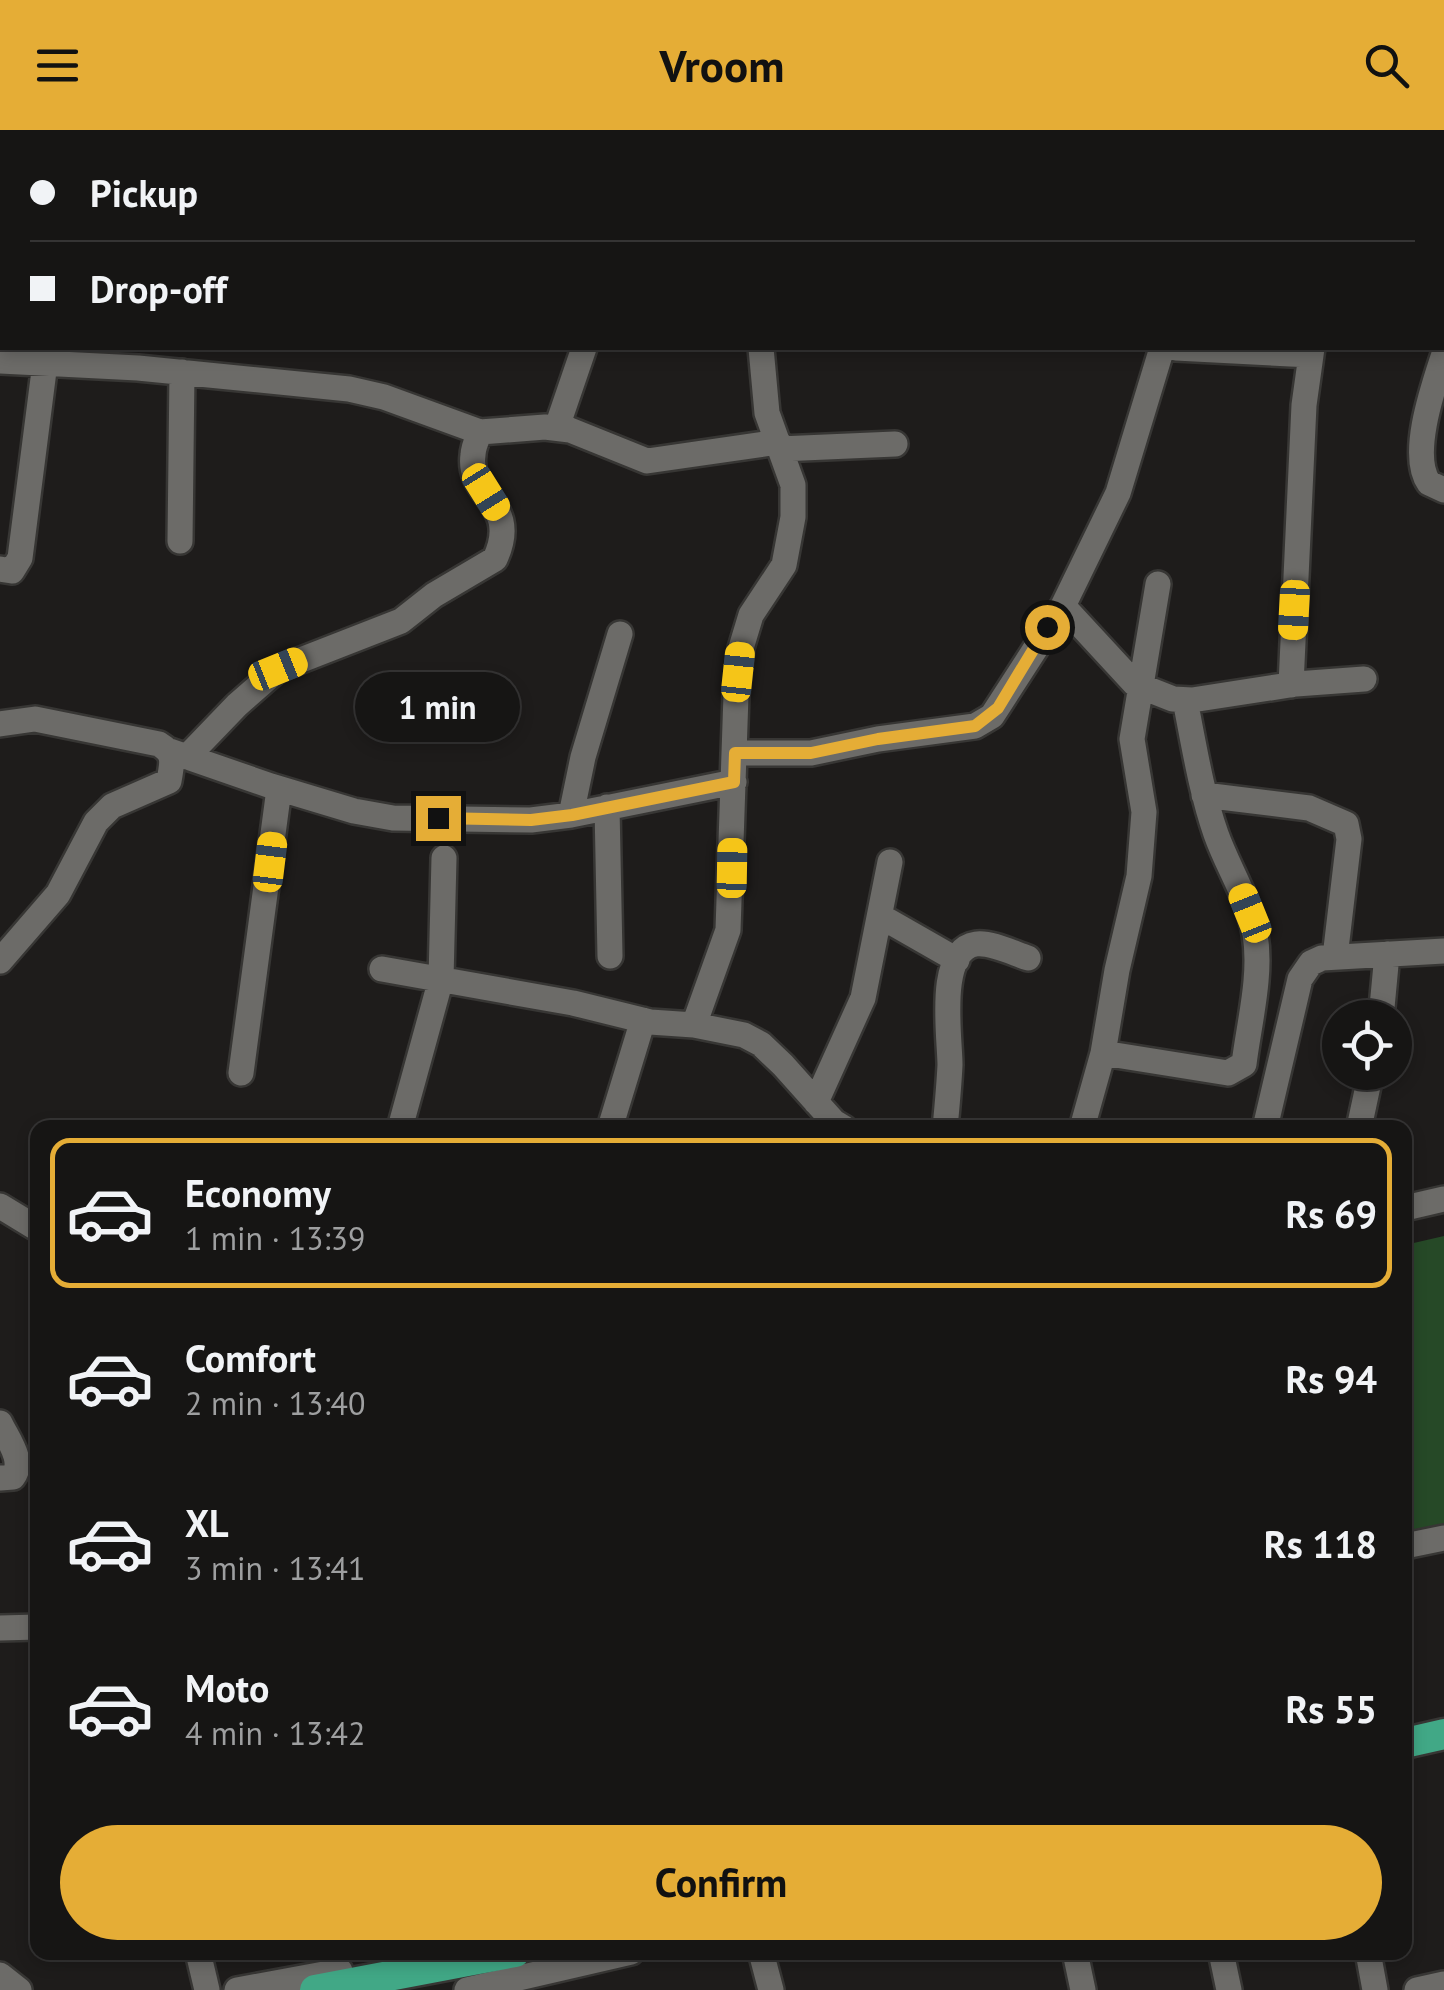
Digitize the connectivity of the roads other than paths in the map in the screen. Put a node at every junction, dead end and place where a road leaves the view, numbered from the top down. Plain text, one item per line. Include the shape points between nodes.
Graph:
1 (583, 350) edge
2 (761, 350) edge
3 (1161, 350) edge
4 (1266, 350) edge
5 (1311, 351) edge
6 (1444, 354) edge
7 (58, 358) edge
8 (150, 358) edge
9 (0, 361) edge
10 (182, 372) junction
11 (557, 428) junction
12 (480, 432) junction
13 (895, 444) dead end
14 (779, 446) junction
15 (1444, 490) edge
16 (180, 541) dead end
17 (0, 569) edge
18 (1158, 584) dead end
19 (1063, 606) junction
20 (620, 634) dead end
21 (1364, 678) dead end
22 (1290, 685) junction
23 (1140, 687) junction
24 (1185, 700) junction
25 (0, 724) edge
26 (735, 753) junction
27 (179, 754) junction
28 (734, 782) junction
29 (279, 789) junction
30 (1204, 794) junction
31 (607, 807) junction
32 (572, 815) junction
33 (444, 858) dead end
34 (890, 862) dead end
35 (880, 916) junction
36 (1444, 950) edge
37 (1387, 954) junction
38 (610, 956) dead end
39 (1028, 958) dead end
40 (1334, 958) junction
41 (956, 960) junction
42 (0, 961) edge
43 (382, 968) dead end
44 (440, 979) junction
45 (1383, 1000) edge
46 (643, 1020) junction
47 (694, 1025) junction
48 (1103, 1053) junction
49 (241, 1074) dead end
50 (1366, 1090) edge
51 (816, 1102) junction
52 (402, 1120) edge
53 (612, 1120) edge
54 (832, 1120) edge
55 (946, 1120) edge
56 (1084, 1120) edge
57 (1267, 1120) edge
58 (1361, 1120) edge
59 (1444, 1199) edge
60 (1412, 1205) edge
61 (0, 1206) edge
62 (30, 1224) edge
63 (0, 1423) edge
64 (19, 1467) edge
65 (1444, 1538) edge
66 (1412, 1545) edge
67 (30, 1627) edge
68 (0, 1628) edge
69 (1444, 1734) edge
70 (1412, 1741) edge
71 (200, 1960) edge
72 (397, 1960) edge
73 (438, 1960) edge
74 (597, 1960) edge
75 (763, 1960) edge
76 (1076, 1960) edge
77 (1223, 1960) edge
78 (1369, 1960) edge
79 (323, 1972) edge
80 (0, 1975) edge
81 (1444, 1984) edge
82 (476, 1989) edge
83 (19, 1990) edge
84 (206, 1990) edge
85 (237, 1990) edge
86 (770, 1990) edge
87 (1082, 1990) edge
88 (1229, 1990) edge
89 (1374, 1990) edge
90 (1417, 1990) edge

1 - 11 street
2 - 14 street via 767,413
3 - 19 street via 1118,494
4 - 5 street
5 - 22 street
6 - 15 street via 1428,406 1421,465 1429,483
7 - 8 street
7 - 9 street
7 - 17 street via 20,558 12,570
8 - 10 street
10 - 12 street via 365,392
10 - 16 street
11 - 12 street
11 - 14 street via 647,461
12 - 27 street via 474,468 504,530 495,560 401,620 278,669
13 - 14 street
14 - 26 street via 795,496 791,532 780,574 744,635
18 - 23 street
19 - 23 street
19 - 26 street via 998,708 975,726 811,753
20 - 32 street
21 - 22 street
22 - 24 street
23 - 24 street
23 - 48 street via 1132,739 1144,812 1139,876
24 - 30 street
25 - 27 street via 35,719
26 - 28 street
27 - 29 street
27 - 42 street via 169,781 112,806 96,822 58,894
28 - 31 street
28 - 47 street via 728,930
29 - 32 street via 393,818
29 - 49 street
30 - 40 street via 1309,808 1346,824
30 - 48 street via 1255,938 1244,1064 1228,1073
31 - 32 street
31 - 38 street
33 - 44 street
34 - 35 street
35 - 41 street
35 - 51 street via 863,998
36 - 37 street
37 - 40 street
37 - 45 street
39 - 41 street via 982,944 964,949
40 - 57 street via 1310,963 1300,979
41 - 55 street via 947,996
43 - 44 street
44 - 46 street
44 - 52 street
46 - 47 street
46 - 53 street
47 - 51 street via 744,1034 760,1044
48 - 56 street
50 - 58 street
51 - 54 street
59 - 60 street
61 - 62 street
63 - 64 street
65 - 66 street
67 - 68 street
69 - 70 main road
71 - 84 street
72 - 79 street
73 - 79 main road
74 - 82 street
75 - 86 street
76 - 87 street
77 - 88 street
78 - 89 street
79 - 85 street
80 - 83 street
81 - 90 street

